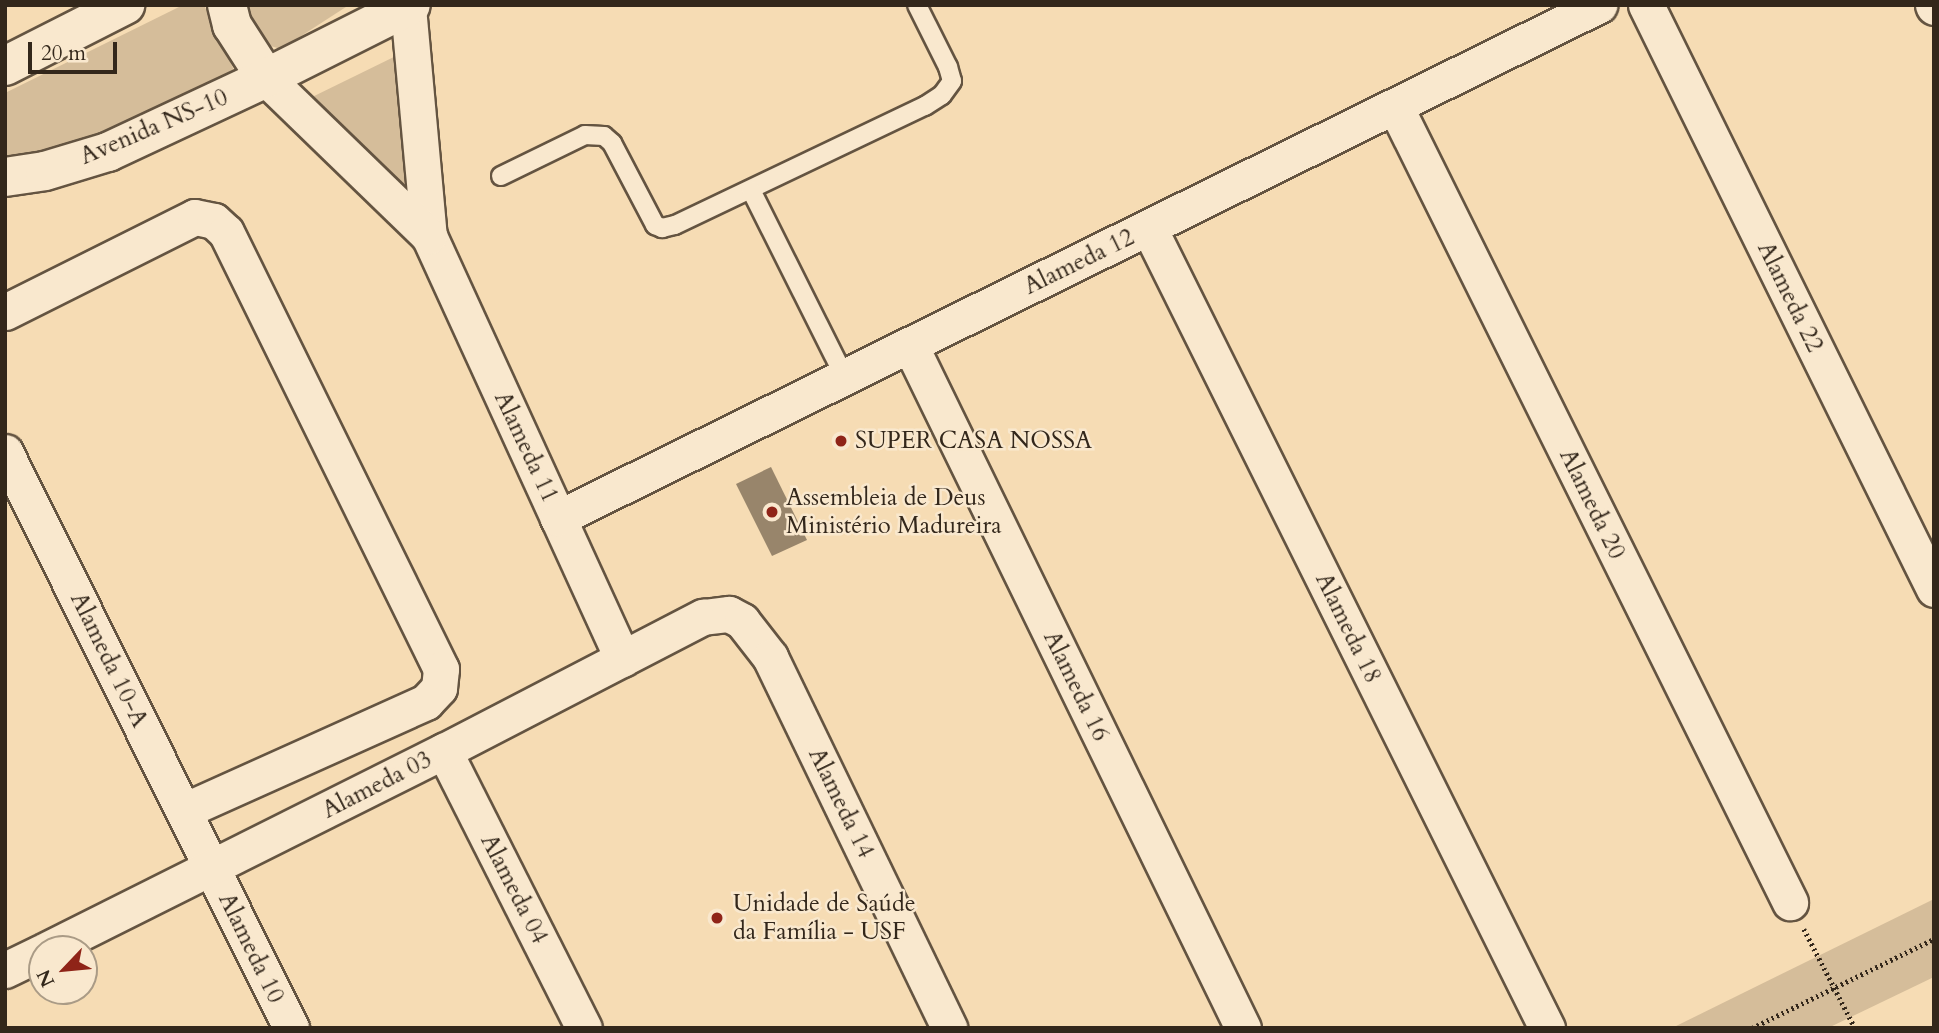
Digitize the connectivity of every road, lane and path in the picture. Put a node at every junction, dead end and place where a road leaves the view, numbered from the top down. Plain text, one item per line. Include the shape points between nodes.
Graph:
1 (125, 5) edge
2 (227, 5) edge
3 (917, 5) edge
4 (1599, 5) edge
5 (1646, 5) edge
6 (409, 6) edge
7 (5, 66) edge
8 (266, 78) junction
9 (1395, 106) junction
10 (501, 176) dead end
11 (5, 177) edge
12 (751, 190) junction
13 (1149, 228) junction
14 (429, 236) junction
15 (5, 312) edge
16 (910, 345) junction
17 (845, 378) junction
18 (5, 452) edge
19 (558, 518) junction
20 (1934, 589) edge
21 (703, 617) joint
22 (623, 659) junction
23 (444, 751) junction
24 (184, 811) junction
25 (212, 868) junction
26 (1790, 902) joint
27 (76, 935) edge
28 (1934, 939) edge
29 (28, 959) edge
30 (5, 970) edge
31 (1835, 987) junction
32 (291, 1028) edge
33 (584, 1028) edge
34 (949, 1028) edge
35 (1243, 1028) edge
36 (1547, 1028) edge
37 (1752, 1028) edge
38 (1855, 1028) edge

1 - 7 street
2 - 8 street via 232,25
3 - 12 lane via 952,81 942,95
4 - 9 street, Alameda 12
5 - 20 street, Alameda 22
6 - 8 street, Avenida NS-10
6 - 14 street, Alameda 11
8 - 11 street, Avenida NS-10 via 108,152 45,171
8 - 14 street, Alameda 11
9 - 13 street, Alameda 12
9 - 26 street, Alameda 20
10 - 12 lane via 595,134 612,143 647,216 662,228
12 - 17 lane
13 - 16 street, Alameda 12
13 - 36 street, Alameda 18
14 - 19 street, Alameda 11
15 - 24 street via 195,217 214,221 226,232 441,669 439,688 426,702
16 - 17 street, Alameda 12
16 - 35 street, Alameda 16
17 - 19 street, Alameda 12
18 - 24 street, Alameda 10-A
19 - 22 street, Alameda 11
21 - 22 street, Alameda 03
21 - 34 street, Alameda 14 via 729,614 742,621 770,657
22 - 23 street, Alameda 03
23 - 25 street, Alameda 03
23 - 33 street, Alameda 04
24 - 25 street, Alameda 10-A
25 - 27 street, Alameda 03
25 - 32 street, Alameda 10
26 - 31 path
28 - 31 path
29 - 30 street
31 - 37 path
31 - 38 path

